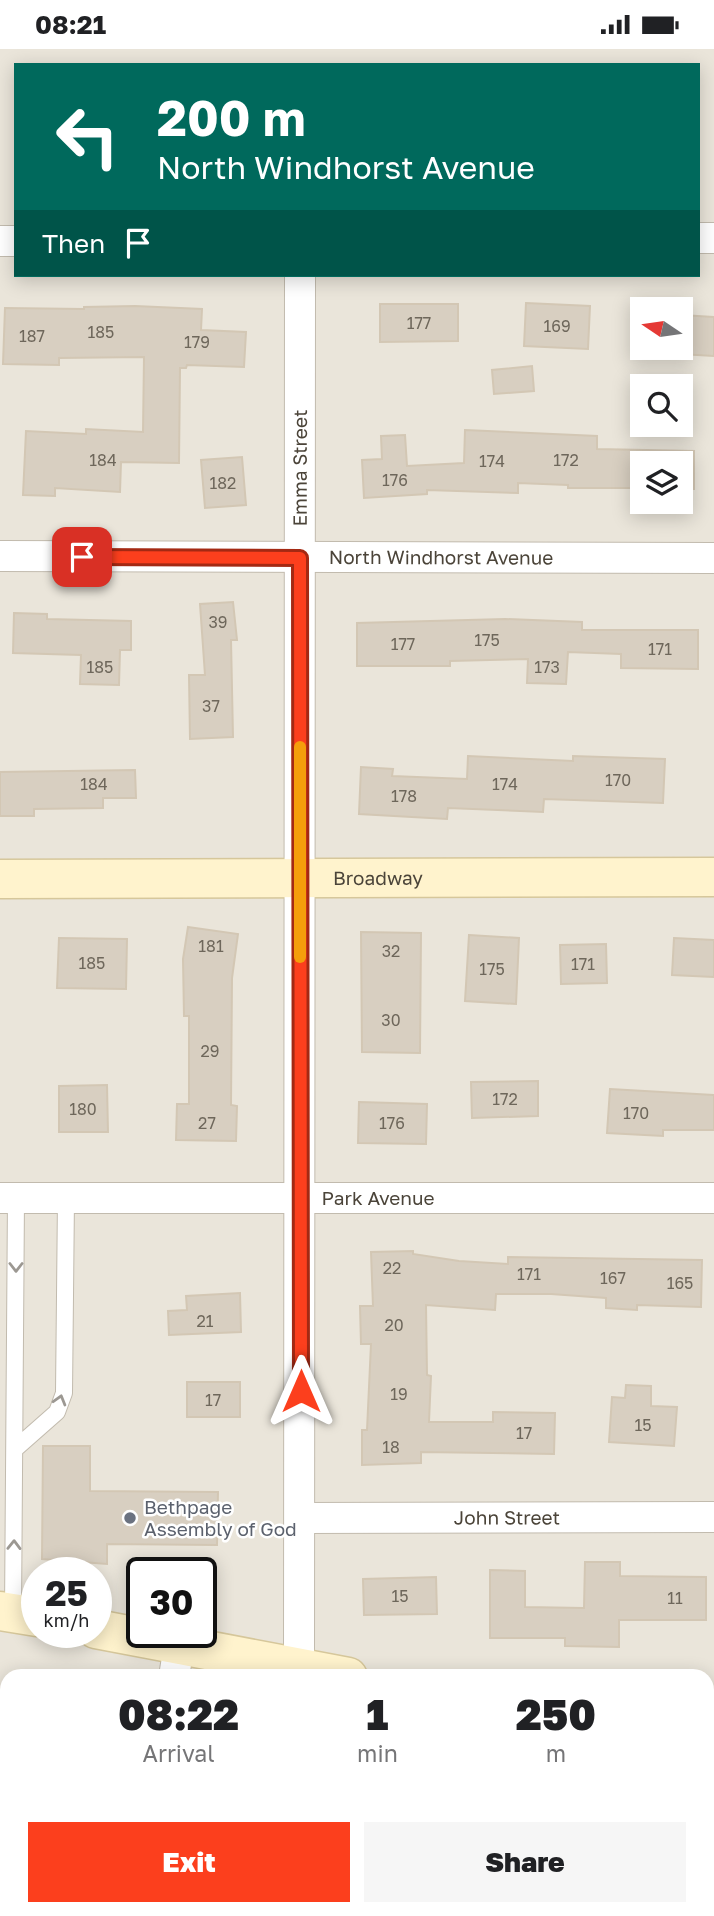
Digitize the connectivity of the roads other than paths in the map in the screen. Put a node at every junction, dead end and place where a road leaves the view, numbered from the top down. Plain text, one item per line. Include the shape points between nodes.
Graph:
1 (300, 277) edge
2 (0, 556) edge
3 (300, 558) junction
4 (714, 558) edge
5 (714, 877) edge
6 (300, 878) junction
7 (0, 879) edge
8 (8, 1198) edge
9 (66, 1198) junction
10 (301, 1198) junction
11 (714, 1198) edge
12 (15, 1449) junction
13 (714, 1517) edge
14 (301, 1518) junction
15 (17, 1614) edge
16 (112, 1635) edge
17 (177, 1661) edge
18 (299, 1668) junction
19 (304, 1669) edge

1 - 3 street, Emma Street
2 - 3 street, North Windhorst Avenue
3 - 4 street, North Windhorst Avenue
3 - 6 street, Emma Street
5 - 6 main road, Broadway
6 - 7 main road, Broadway
6 - 10 street, Emma Street
8 - 9 street, Park Avenue
8 -> 12 lane
9 - 10 street, Park Avenue
12 -> 9 lane via 57,1412 64,1392
10 - 11 street, Park Avenue
10 - 14 street, Emma Street
15 -> 12 lane
13 - 14 street, John Street
14 - 18 street, Emma Street
16 - 17 main road
17 - 18 main road
18 - 19 main road

